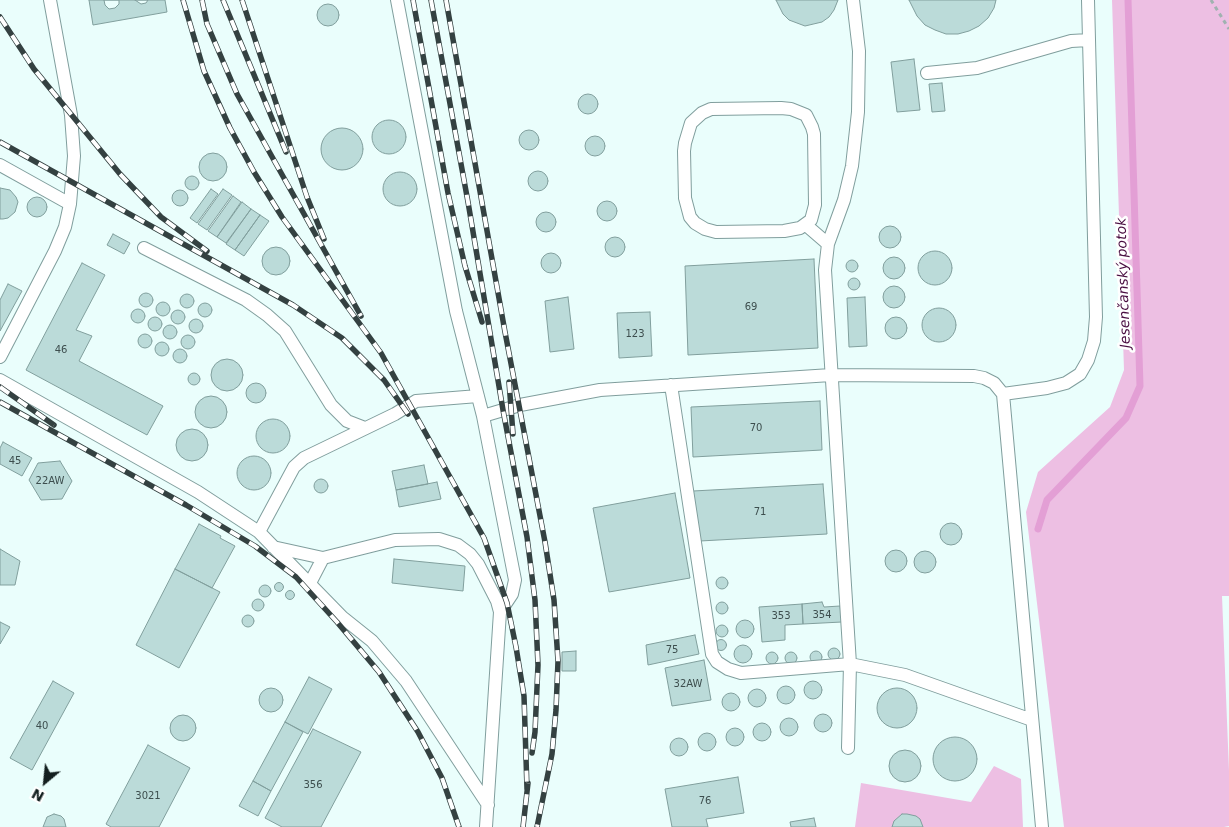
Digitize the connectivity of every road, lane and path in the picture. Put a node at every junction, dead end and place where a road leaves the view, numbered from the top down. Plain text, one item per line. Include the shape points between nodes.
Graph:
1 (50, 0) edge
2 (397, 0) edge
3 (853, 0) edge
4 (1088, 0) edge
5 (1211, 0) edge
6 (1229, 29) edge
7 (1089, 40) junction
8 (926, 73) dead end
9 (0, 165) edge
10 (70, 204) junction
11 (806, 225) junction
12 (828, 244) junction
13 (144, 248) dead end
14 (0, 357) edge
15 (831, 375) junction
16 (0, 380) edge
17 (671, 385) junction
18 (1003, 394) junction
19 (478, 396) junction
20 (483, 416) junction
21 (366, 428) junction
22 (259, 532) junction
23 (273, 547) junction
24 (323, 558) junction
25 (310, 584) junction
26 (500, 612) junction
27 (850, 664) junction
28 (1032, 720) junction
29 (848, 748) dead end
30 (488, 806) junction
31 (486, 827) edge
32 (1042, 827) edge

1 - 10 lane via 71,115 74,156
2 - 19 lane via 456,311
3 - 12 lane via 859,51 858,112 852,166
4 - 7 lane
5 - 6 path
7 - 8 lane via 1071,41 977,68
7 - 18 lane via 1094,341 1080,374 1066,383
9 - 10 lane
10 - 14 lane via 55,252
11 - 11 lane via 814,214 815,205 814,134 806,115 781,108 711,109 696,117 691,123 684,151 686,208 695,223 704,229 726,232 784,232
11 - 12 lane
12 - 15 lane via 825,270
13 - 21 lane via 246,300 268,315 285,331 331,405 347,421
15 - 17 lane
15 - 18 lane via 974,376 994,383
15 - 27 lane
16 - 22 lane via 198,492
17 - 20 lane via 600,390 520,405
17 - 27 lane via 712,654 717,662 741,673
18 - 28 lane
19 - 20 lane
19 - 21 lane via 416,401
20 - 26 lane via 514,580 512,594
21 - 22 lane via 304,458 294,468
22 - 23 lane
23 - 24 lane
23 - 25 lane
24 - 25 lane
24 - 26 lane via 395,540 438,539 458,545 478,564
25 - 30 lane via 342,617 372,641 406,680
26 - 30 lane
27 - 28 lane via 905,675
27 - 29 lane
28 - 32 lane
30 - 31 lane

